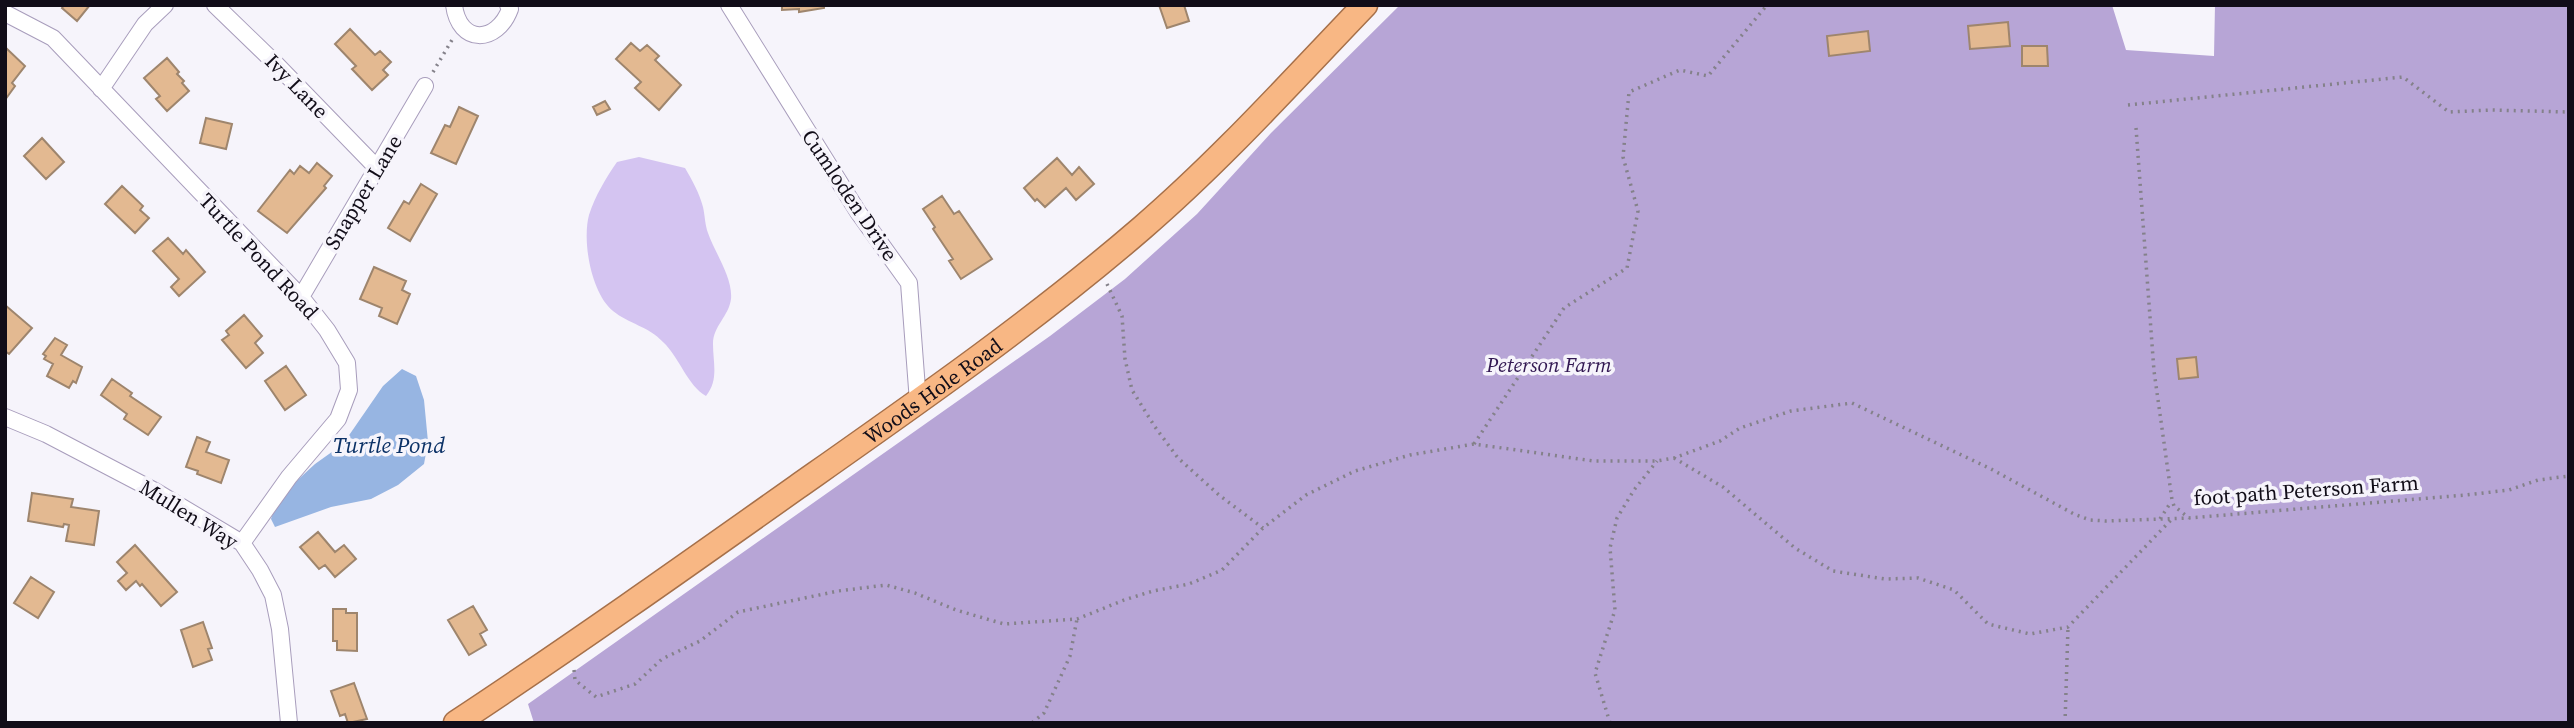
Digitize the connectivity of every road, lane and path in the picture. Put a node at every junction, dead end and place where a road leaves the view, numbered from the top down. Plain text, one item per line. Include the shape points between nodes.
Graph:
1 (165, 5) edge
2 (215, 5) edge
3 (454, 5) edge
4 (729, 5) edge
5 (1365, 5) edge
6 (1767, 5) edge
7 (512, 7) edge
8 (5, 13) edge
9 (460, 26) junction
10 (425, 86) joint
11 (101, 89) junction
12 (2128, 105) dead end
13 (2569, 112) edge
14 (2136, 128) dead end
15 (377, 168) junction
16 (1097, 265) junction
17 (301, 297) junction
18 (918, 402) junction
19 (5, 417) edge
20 (1474, 444) junction
21 (1674, 458) junction
22 (1657, 461) junction
23 (2569, 476) edge
24 (2172, 500) junction
25 (2173, 518) junction
26 (2189, 518) junction
27 (2160, 519) junction
28 (1263, 528) junction
29 (242, 543) junction
30 (1077, 619) junction
31 (2068, 627) junction
32 (561, 654) junction
33 (289, 723) edge
34 (456, 723) edge
35 (1025, 723) edge
36 (1610, 723) edge
37 (2065, 723) edge

1 - 11 street via 145,24
2 - 15 street, Ivy Lane
3 - 9 street
4 - 18 street, Cumloden Drive via 858,212 909,283
5 - 16 highway, Woods Hole Road via 1217,159
6 - 20 path via 1708,76 1680,70 1629,92 1623,158 1638,211 1627,268 1564,308
7 - 9 street via 488,34 477,36
8 - 11 street, Turtle Pond Road via 53,38
9 - 10 path
10 - 15 street, Snapper Lane
11 - 17 street, Turtle Pond Road
12 - 13 path via 2403,77 2449,112
14 - 24 path, foot path Peterson Farm via 2154,371
15 - 17 street, Snapper Lane
16 - 18 highway, Woods Hole Road
16 - 28 path via 1122,316 1132,390 1155,427 1178,458
17 - 29 street, Turtle Pond Road via 347,363 349,390 338,419
18 - 32 highway, Woods Hole Road
19 - 29 street, Mullen Way via 155,491
20 - 22 path via 1594,461
20 - 28 path via 1410,455 1356,471 1306,495
21 - 22 path
21 - 27 path via 1791,411 1852,403 2090,520
21 - 31 path via 1723,487 1795,548 1833,571 1885,579 1918,578 1954,590 1988,624 2030,634
22 - 36 path via 1617,518 1610,548 1615,610 1595,673
23 - 26 path, foot path Peterson Farm via 2487,492
24 - 26 path, foot path Peterson Farm
24 - 27 path
25 - 26 path
25 - 27 path
25 - 31 path
28 - 30 path via 1222,570
29 - 33 street, Mullen Way via 273,595
30 - 32 path via 1004,624 886,585 738,612 700,641 662,659 635,684 596,697 575,680 573,661
30 - 35 path via 1070,656 1044,713
31 - 37 path
32 - 34 highway, Woods Hole Road

